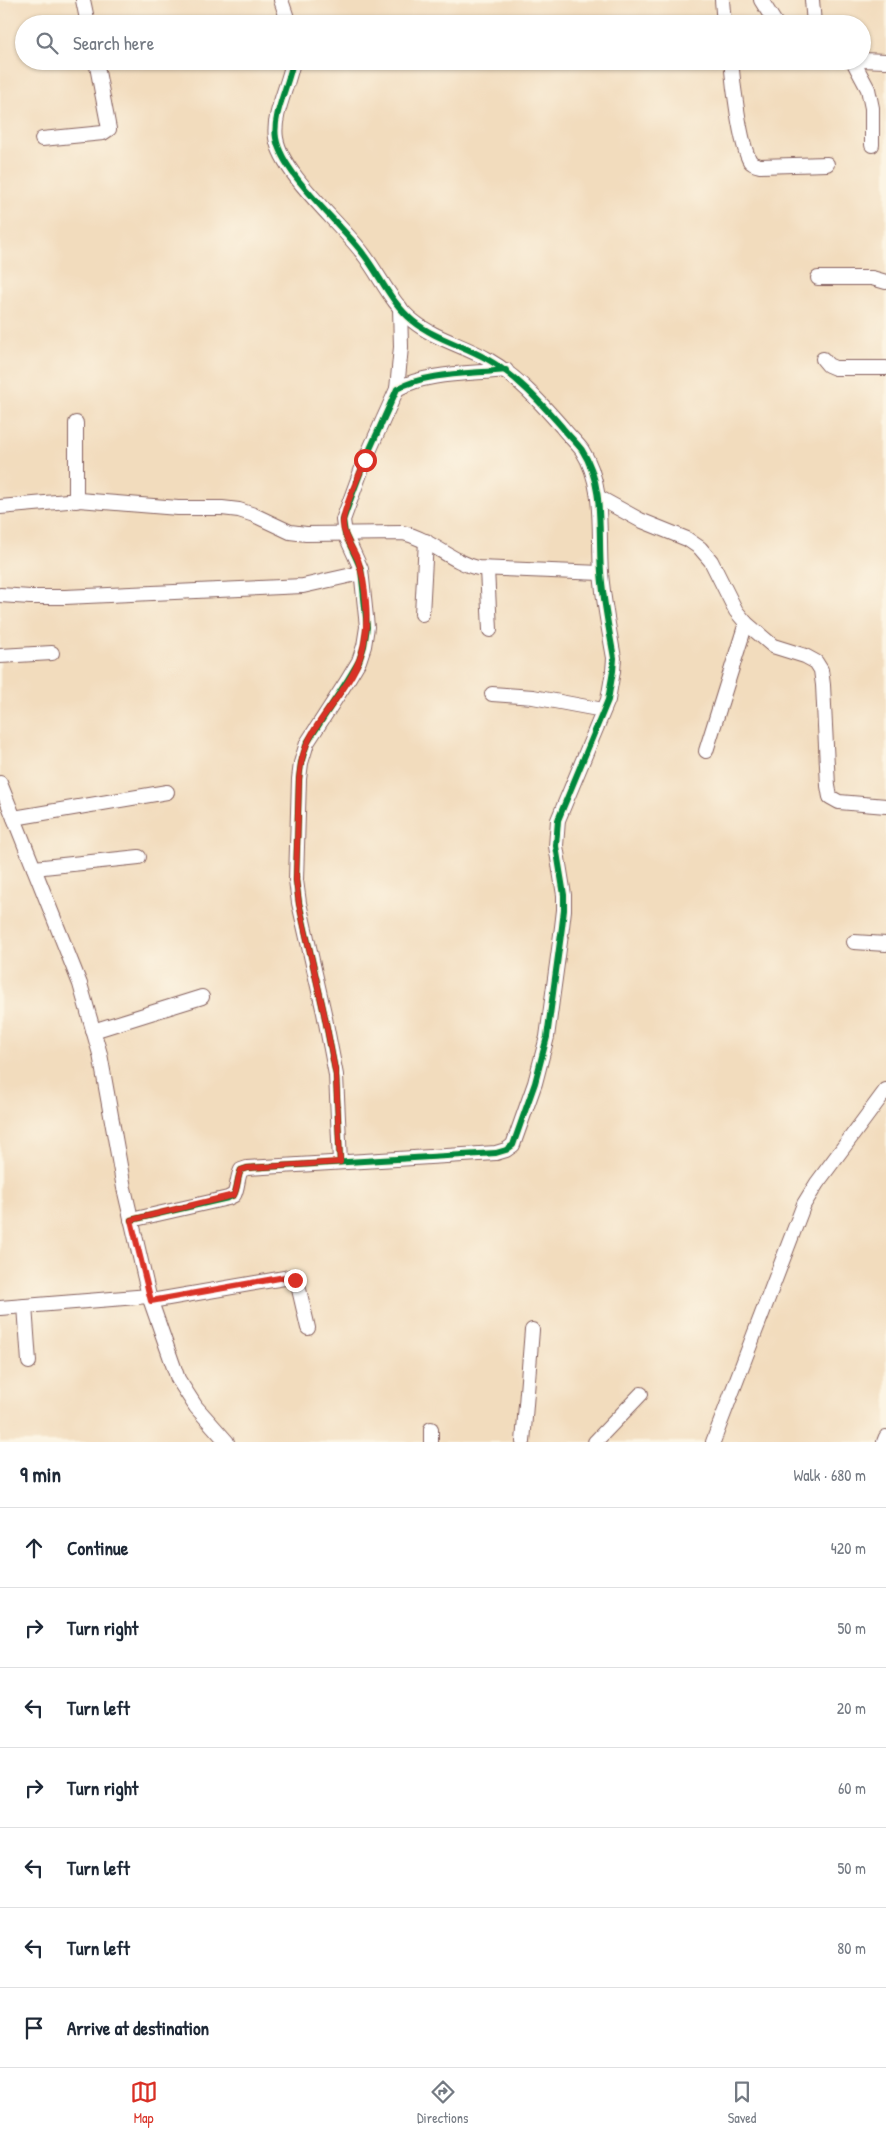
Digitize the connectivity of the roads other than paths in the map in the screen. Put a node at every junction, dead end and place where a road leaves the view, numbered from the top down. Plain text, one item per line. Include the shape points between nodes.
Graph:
1 (83, 0) edge
2 (282, 0) edge
3 (722, 0) edge
4 (761, 0) edge
5 (812, 0) edge
6 (86, 15) edge
7 (286, 15) edge
8 (723, 15) edge
9 (770, 15) edge
10 (813, 15) edge
11 (871, 60) edge
12 (886, 61) edge
13 (98, 70) edge
14 (290, 70) edge
15 (732, 70) edge
16 (858, 70) edge
17 (42, 139) dead end
18 (872, 145) dead end
19 (827, 164) dead end
20 (818, 278) dead end
21 (886, 282) edge
22 (400, 307) junction
23 (823, 359) dead end
24 (886, 368) edge
25 (506, 370) junction
26 (397, 389) junction
27 (76, 423) dead end
28 (598, 497) junction
29 (76, 501) junction
30 (0, 507) edge
31 (345, 534) junction
32 (426, 541) junction
33 (488, 569) junction
34 (601, 573) junction
35 (361, 574) junction
36 (0, 594) edge
37 (422, 614) dead end
38 (746, 623) junction
39 (490, 630) dead end
40 (52, 653) dead end
41 (0, 656) edge
42 (492, 694) dead end
43 (604, 710) junction
44 (706, 751) dead end
45 (0, 782) edge
46 (167, 792) dead end
47 (886, 806) edge
48 (14, 818) junction
49 (139, 858) dead end
50 (34, 868) junction
51 (854, 942) dead end
52 (886, 944) edge
53 (202, 997) dead end
54 (94, 1031) junction
55 (886, 1090) edge
56 (340, 1162) junction
57 (131, 1220) junction
58 (150, 1298) junction
59 (25, 1306) junction
60 (0, 1308) edge
61 (308, 1328) dead end
62 (532, 1330) dead end
63 (29, 1362) dead end
64 (641, 1394) dead end
65 (886, 1437) edge
66 (227, 1442) edge
67 (523, 1442) edge
68 (595, 1442) edge
69 (713, 1442) edge
70 (884, 1442) edge

1 - 6 street
2 - 7 street
3 - 8 street
4 - 9 street
5 - 10 street
11 - 12 street
13 - 17 street via 109,130
14 - 22 street via 276,120 277,144 300,183 364,254
15 - 19 street via 741,131 754,165
16 - 18 street via 868,89 872,108
20 - 21 street via 872,278
22 - 25 street via 432,334
22 - 26 street
23 - 24 street via 836,368
25 - 26 street via 423,378
25 - 28 street via 548,411 581,450 590,466
26 - 31 street via 344,515
27 - 29 street
28 - 34 street
28 - 38 street via 700,548 711,561 736,611
29 - 30 street
29 - 31 street via 239,510 290,532
31 - 32 street via 403,534
31 - 35 street via 357,557
32 - 33 street via 466,566
32 - 37 street
33 - 34 street
33 - 39 street
34 - 43 street via 614,658
35 - 36 street via 303,586 64,597
35 - 56 street via 367,627 364,646 347,682 308,743 299,779 296,880 336,1075
38 - 44 street
38 - 47 street via 773,646 805,656 816,662 820,670 830,797 839,802
40 - 41 street
42 - 43 street via 533,697
43 - 56 street via 558,820 556,846 564,895 563,918 547,1037 513,1145 496,1153
45 - 48 street
46 - 48 street
48 - 50 street
49 - 50 street
50 - 54 street via 80,984
51 - 52 street
53 - 54 street
54 - 57 street
55 - 69 street via 804,1204
56 - 57 street via 247,1168 241,1170 234,1195
57 - 58 street
58 - 59 street
58 - 61 street via 290,1277 298,1285
58 - 66 street via 178,1378 196,1407
59 - 60 street
59 - 63 street
62 - 67 street
64 - 68 street
65 - 70 street

